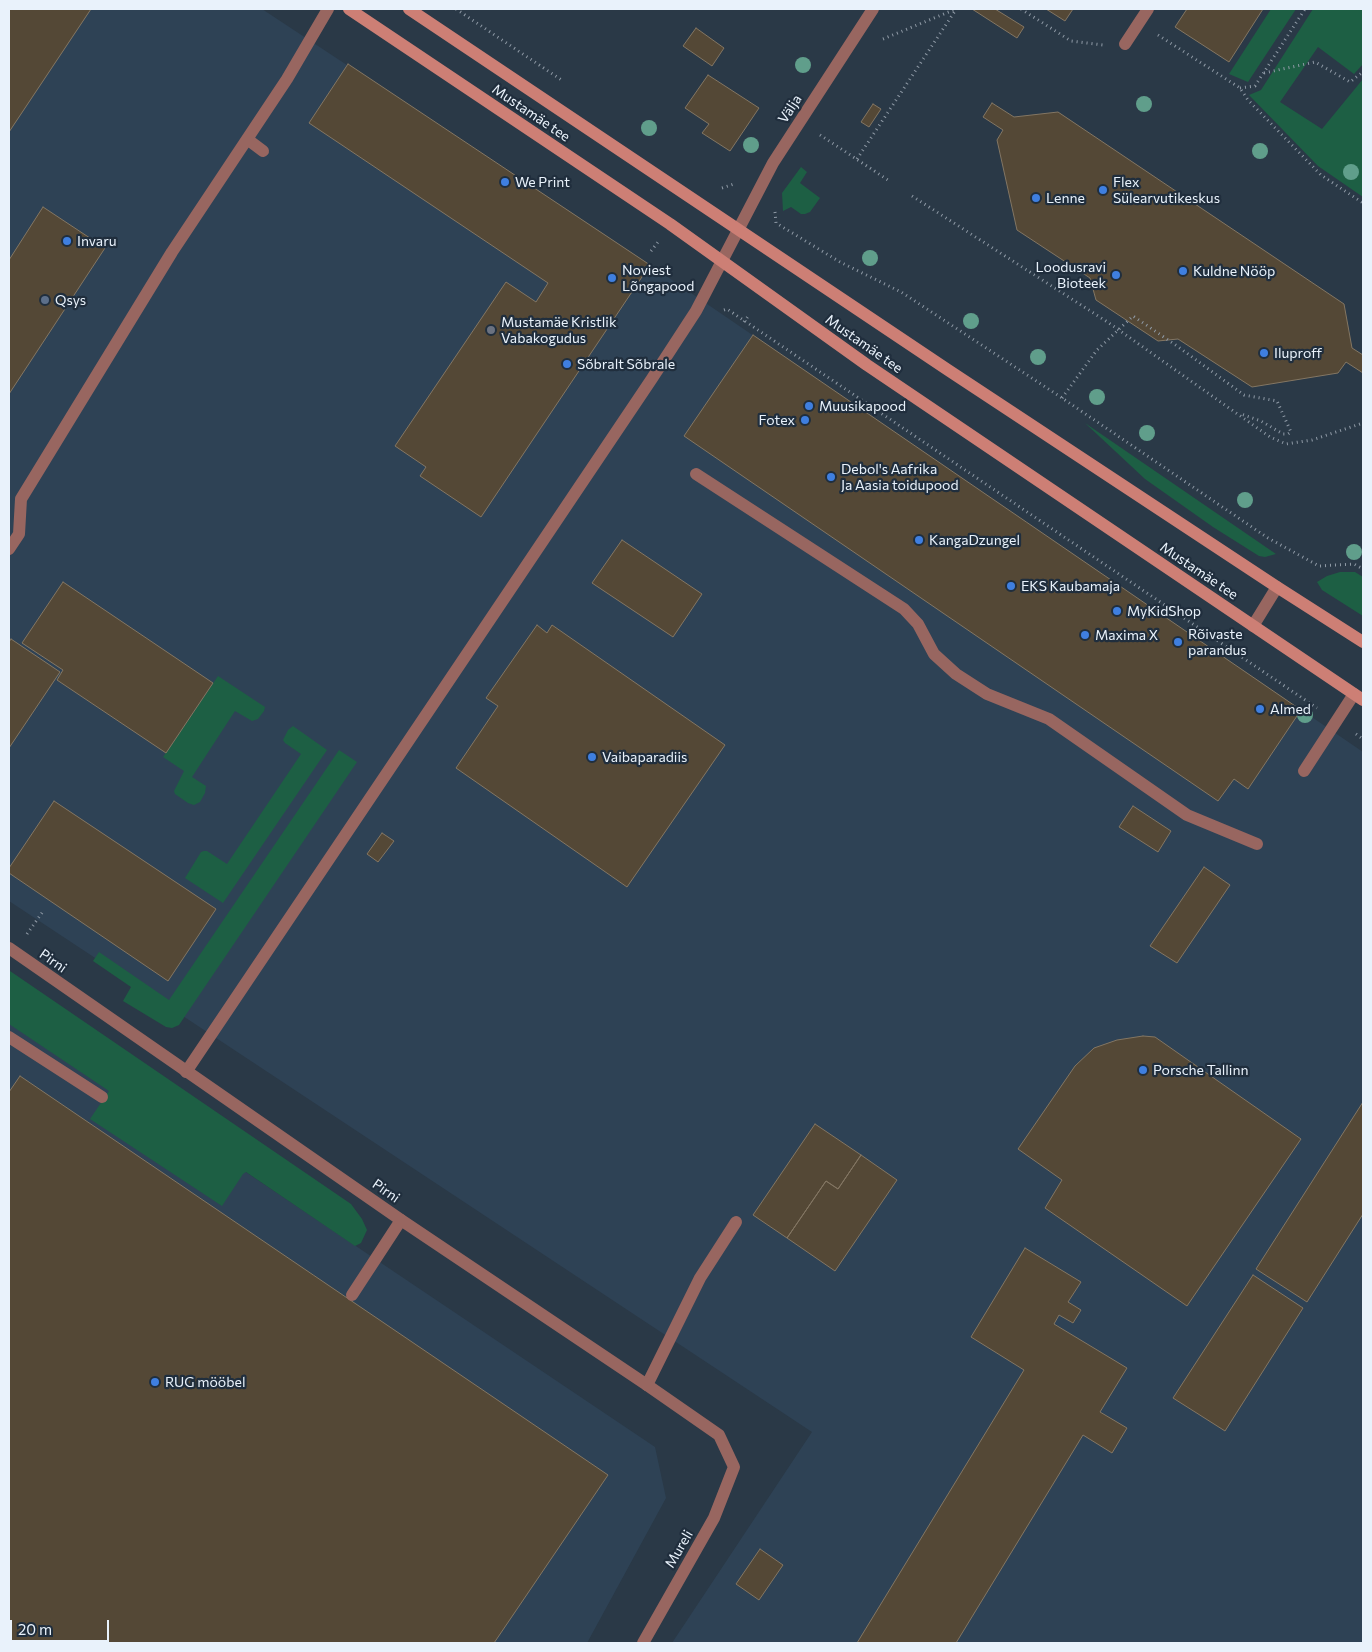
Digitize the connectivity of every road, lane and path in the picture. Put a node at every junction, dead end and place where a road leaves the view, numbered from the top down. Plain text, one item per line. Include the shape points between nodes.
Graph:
1 (328, 9) edge
2 (349, 9) edge
3 (409, 9) edge
4 (456, 9) edge
5 (872, 9) edge
6 (956, 9) edge
7 (1021, 9) edge
8 (1148, 9) edge
9 (1305, 9) edge
10 (882, 39) dead end
11 (1125, 44) junction
12 (1363, 72) edge
13 (1264, 73) junction
14 (571, 86) dead end
15 (1240, 88) junction
16 (819, 134) dead end
17 (247, 139) junction
18 (263, 151) dead end
19 (856, 159) junction
20 (739, 179) dead end
21 (888, 180) dead end
22 (716, 184) dead end
23 (912, 196) dead end
24 (1363, 203) edge
25 (774, 208) dead end
26 (738, 229) junction
27 (722, 261) junction
28 (720, 311) dead end
29 (749, 314) dead end
30 (744, 322) junction
31 (1118, 330) junction
32 (1062, 398) junction
33 (1236, 413) junction
34 (1363, 423) edge
35 (696, 474) dead end
36 (9, 549) edge
37 (1363, 569) edge
38 (1277, 587) junction
39 (1253, 626) junction
40 (1363, 642) edge
41 (1359, 697) edge
42 (1321, 710) dead end
43 (1304, 771) dead end
44 (1257, 844) dead end
45 (9, 948) edge
46 (9, 1037) edge
47 (186, 1072) junction
48 (102, 1098) dead end
49 (401, 1220) junction
50 (736, 1222) dead end
51 (352, 1295) dead end
52 (647, 1385) junction
53 (734, 1467) joint
54 (643, 1643) edge

1 - 17 street
2 - 27 main road, Mustamäe tee
3 - 26 main road, Mustamäe tee
4 - 14 path
5 - 26 street, Välja via 773,163
6 - 10 path
6 - 19 path
7 - 11 path via 1071,41 1099,46
8 - 11 street
9 - 13 path
11 - 15 path via 1148,29
12 - 13 path via 1350,82 1315,62
13 - 15 path via 1255,86
15 - 24 path via 1321,175
16 - 19 path
17 - 18 street
17 - 36 street via 172,252 21,499 19,534
19 - 21 path
20 - 22 path via 723,189
23 - 31 path
25 - 32 path via 776,223 840,262 901,292
26 - 27 street, Välja
26 - 38 main road, Mustamäe tee
27 - 39 main road, Mustamäe tee via 867,365
27 - 47 street, Välja via 696,311 651,380
28 - 30 path via 727,309
29 - 30 path
30 - 42 path
31 - 32 path via 1096,350
31 - 33 path
31 - 33 path via 1133,316 1244,395 1277,401 1291,432 1283,434 1261,421
32 - 37 path via 1268,538 1319,566 1354,564
33 - 34 path via 1286,444 1312,440
35 - 44 street via 904,609 918,624 934,654 986,694 1049,719 1187,815
38 - 39 street
38 - 40 main road, Mustamäe tee
39 - 41 main road, Mustamäe tee
41 - 43 street
45 - 47 street, Pirni
46 - 48 street
47 - 49 street, Pirni
49 - 51 street
49 - 52 street, Pirni
50 - 52 street via 700,1278
52 - 53 street, Pirni via 719,1435
53 - 54 street, Mureli via 714,1518

